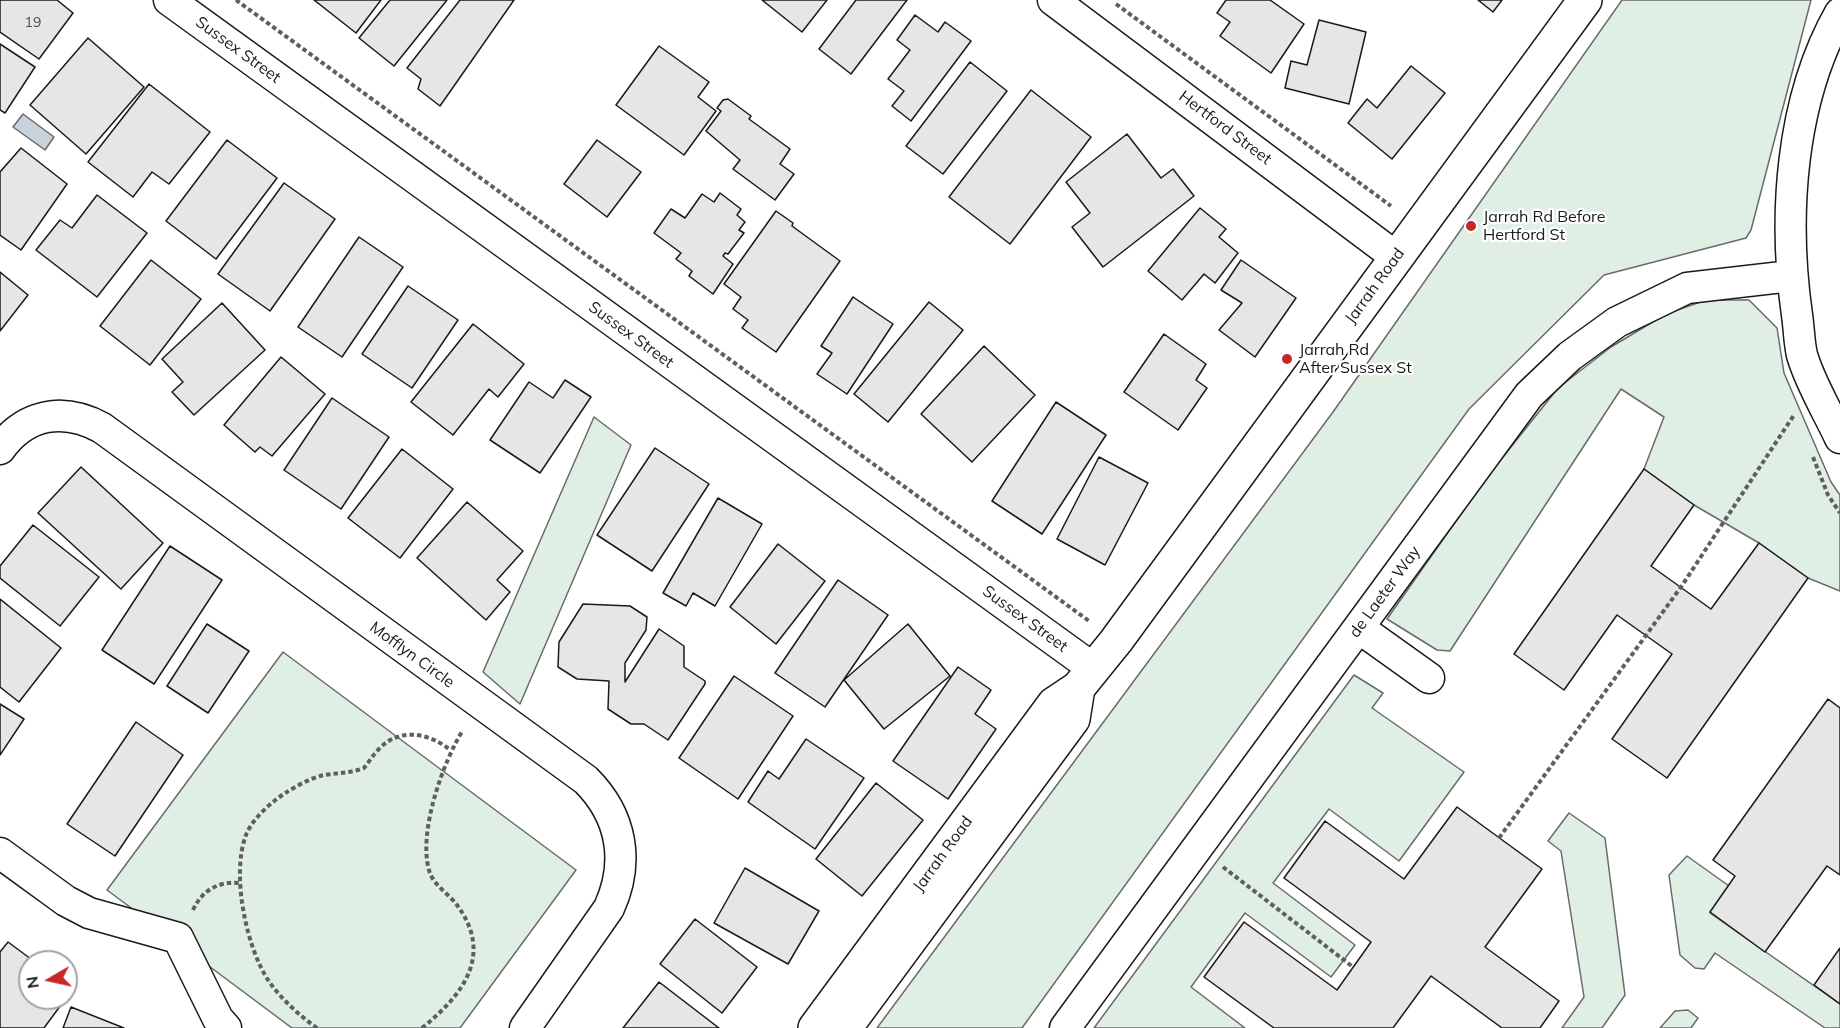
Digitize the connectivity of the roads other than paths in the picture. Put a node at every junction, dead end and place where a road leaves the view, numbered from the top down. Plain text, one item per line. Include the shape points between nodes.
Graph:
1 (169, 0) edge
2 (1053, 0) edge
3 (1585, 0) edge
4 (1840, 13) edge
5 (1396, 257) junction
6 (1791, 276) junction
7 (1840, 438) edge
8 (0, 450) edge
9 (1359, 628) junction
10 (1430, 678) dead end
11 (1086, 679) junction
12 (0, 853) edge
13 (226, 1028) edge
14 (525, 1028) edge
15 (815, 1028) edge
16 (845, 1028) edge
17 (1065, 1028) edge

1 - 11 street, Sussex Street
2 - 5 street, Hertford Street
3 - 5 street, Jarrah Road
4 - 6 street via 1810,88 1796,151 1789,214
5 - 11 street, Jarrah Road
6 - 7 street via 1803,356
6 - 9 street, de Laeter Way via 1687,288 1617,322 1570,356 1529,395
8 - 14 street, Mofflyn Circle via 15,432 48,416 85,419 102,428 600,794 621,839 618,888 609,908
9 - 10 street
9 - 17 street, de Laeter Way
11 - 15 street, Jarrah Road via 1054,704
11 - 16 street, Jarrah Road via 1073,719
12 - 13 street via 66,902 89,913 178,938

